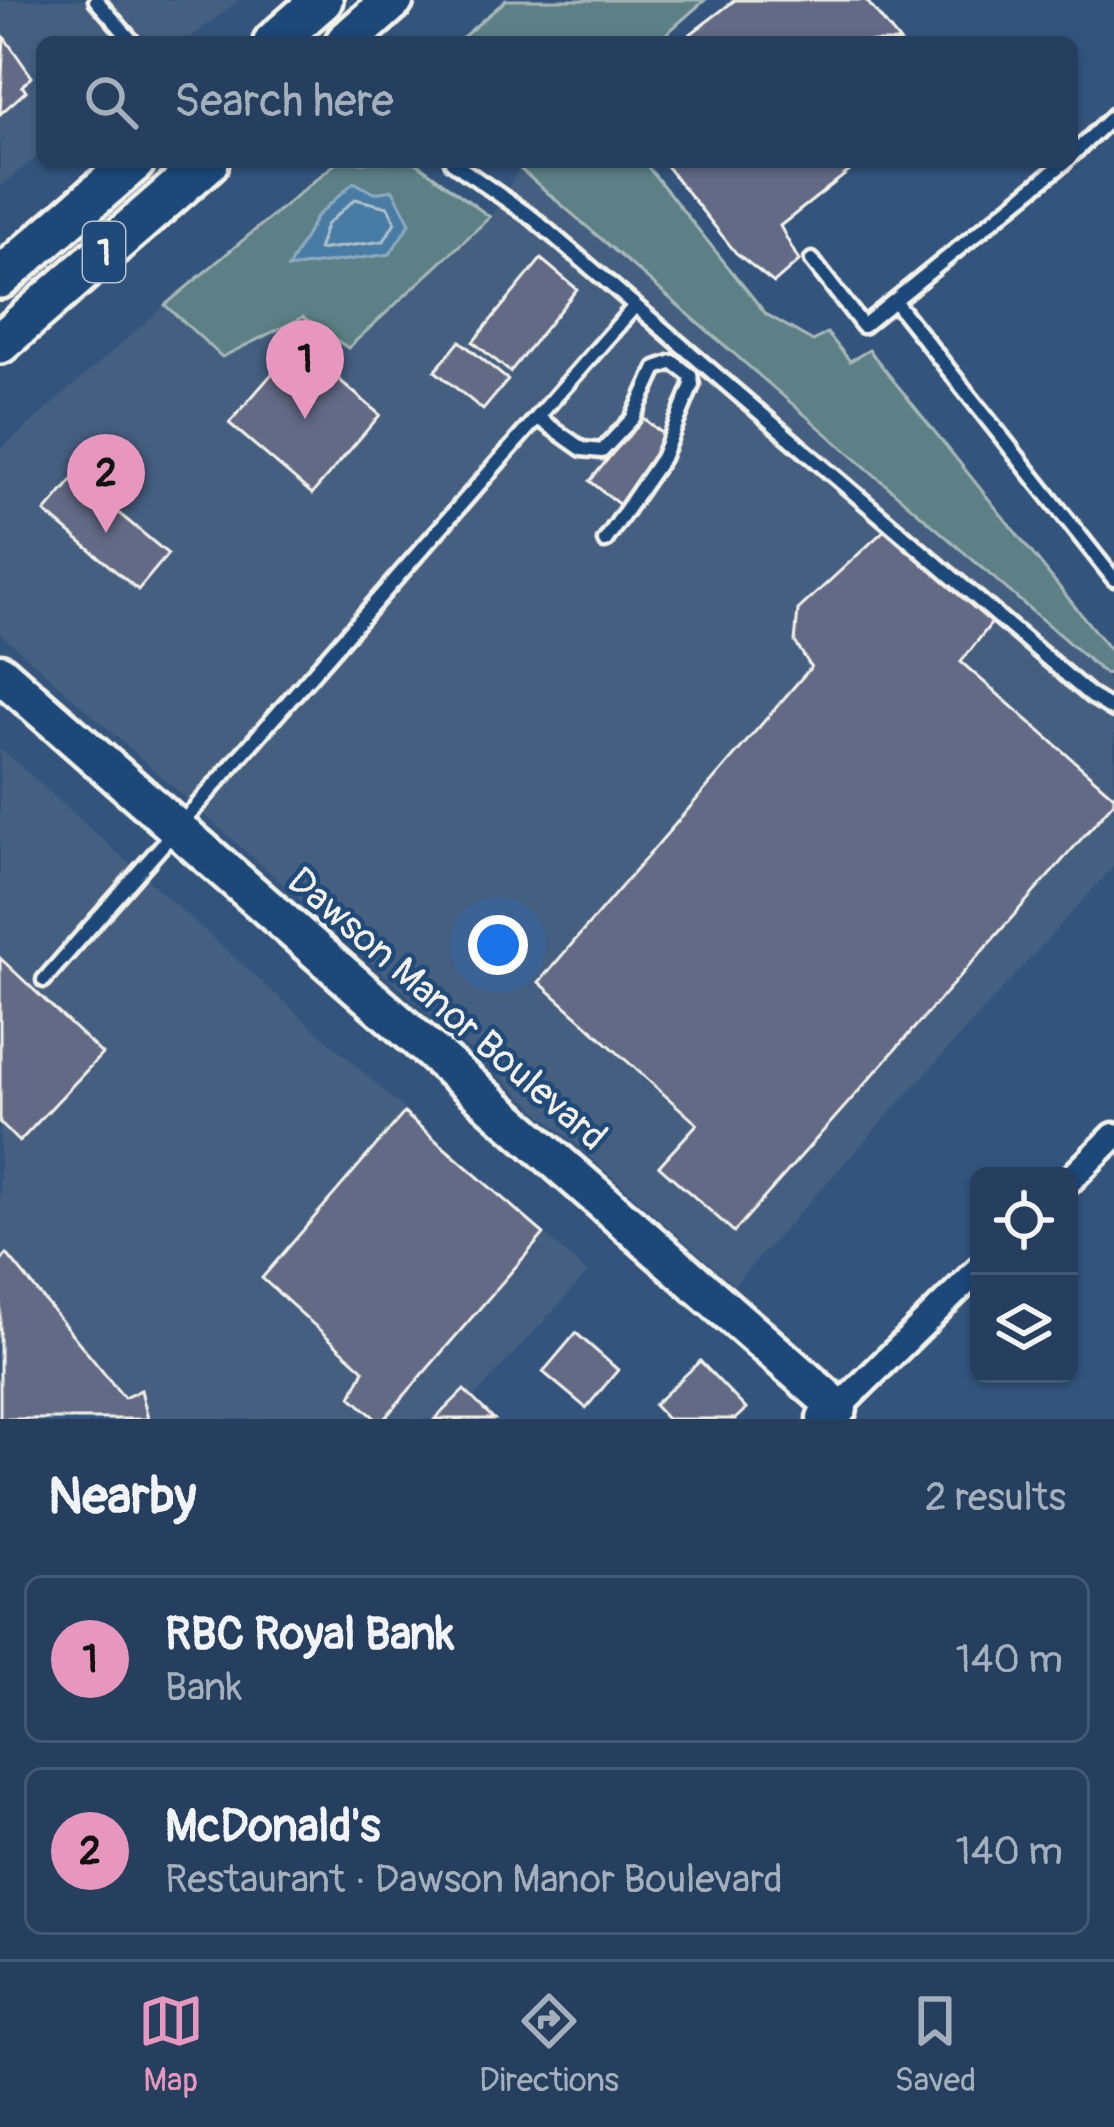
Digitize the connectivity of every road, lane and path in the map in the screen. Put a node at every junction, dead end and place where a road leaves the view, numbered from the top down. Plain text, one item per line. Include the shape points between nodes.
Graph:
1 (97, 0) edge
2 (393, 0) edge
3 (318, 17) edge
4 (127, 36) edge
5 (285, 36) edge
6 (1114, 115) edge
7 (1078, 149) edge
8 (127, 168) edge
9 (201, 168) edge
10 (461, 168) edge
11 (1058, 168) edge
12 (812, 260) dead end
13 (0, 278) edge
14 (895, 302) junction
15 (635, 306) junction
16 (0, 343) edge
17 (538, 418) junction
18 (605, 541) dead end
19 (1114, 578) edge
20 (0, 673) edge
21 (1114, 710) edge
22 (181, 828) junction
23 (44, 980) dead end
24 (1114, 1136) edge
25 (1078, 1171) edge
26 (973, 1275) edge
27 (832, 1414) edge

1 - 4 lane
2 - 3 main road
3 - 5 main road
6 - 7 lane
8 - 13 main road, 1
9 - 16 main road, 1
10 - 15 lane
11 - 14 lane
12 - 14 lane via 863,326
14 - 19 lane
15 - 17 lane
15 - 21 lane
17 - 18 lane via 582,448 602,451 633,418 656,368 673,362 690,375 662,458
17 - 22 lane
20 - 22 street, Dawson Manor Boulevard
22 - 23 lane
22 - 27 street, Dawson Manor Boulevard
24 - 25 street
26 - 27 street

